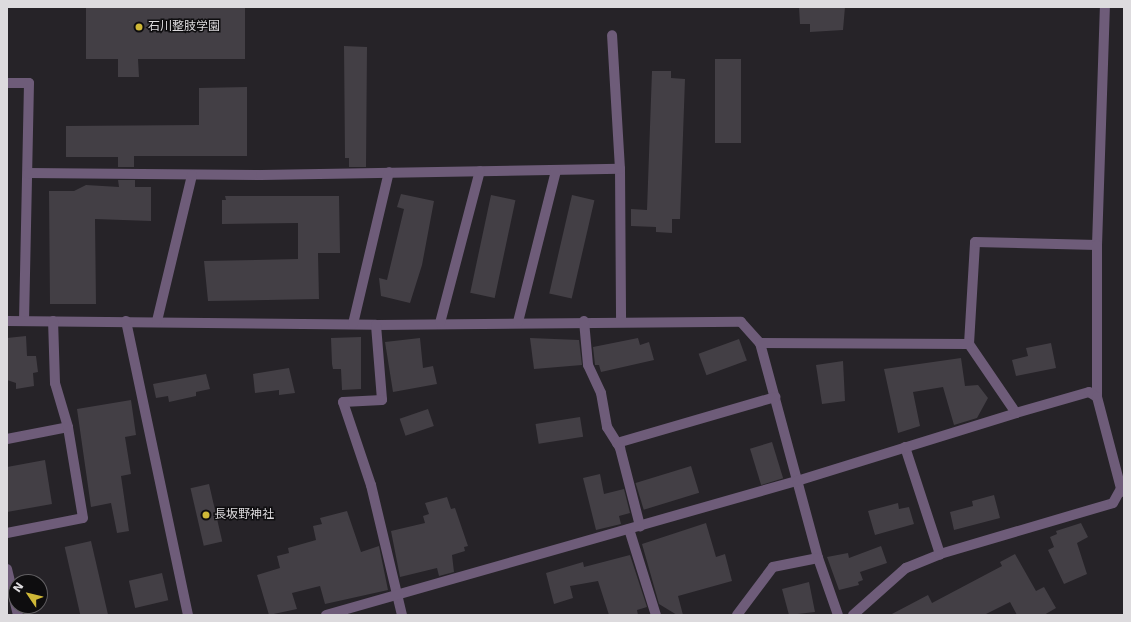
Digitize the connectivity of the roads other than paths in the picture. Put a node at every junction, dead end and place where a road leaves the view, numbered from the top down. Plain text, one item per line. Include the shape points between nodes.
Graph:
1 (1105, 7) edge
2 (612, 35) dead end
3 (7, 83) edge
4 (620, 169) junction
5 (480, 171) junction
6 (556, 171) junction
7 (389, 172) junction
8 (28, 174) junction
9 (192, 175) junction
10 (1096, 244) junction
11 (7, 321) edge
12 (24, 321) junction
13 (53, 321) junction
14 (126, 321) junction
15 (157, 321) junction
16 (584, 321) junction
17 (621, 321) junction
18 (518, 322) junction
19 (440, 323) junction
20 (353, 324) junction
21 (376, 325) junction
22 (760, 343) junction
23 (969, 344) junction
24 (775, 397) junction
25 (1097, 397) junction
26 (1016, 413) junction
27 (68, 427) junction
28 (7, 439) edge
29 (617, 443) junction
30 (905, 448) junction
31 (797, 481) junction
32 (1123, 489) edge
33 (640, 526) junction
34 (629, 529) junction
35 (7, 532) edge
36 (940, 554) junction
37 (818, 558) junction
38 (7, 569) edge
39 (396, 595) junction
40 (18, 615) edge
41 (188, 615) edge
42 (326, 615) edge
43 (402, 615) edge
44 (656, 615) edge
45 (737, 615) edge
46 (838, 615) edge
47 (853, 615) edge

1 - 10 street
2 - 4 street
3 - 8 street via 29,83
4 - 6 street
4 - 17 street
5 - 6 street
5 - 7 street
5 - 19 street
6 - 18 street
7 - 9 street
7 - 20 street
8 - 9 street
8 - 12 street
9 - 15 street
10 - 23 street via 975,242
10 - 25 street
11 - 12 street
12 - 13 street
13 - 14 street
13 - 27 street via 55,383
14 - 15 street
14 - 41 street
15 - 20 street
16 - 17 street
16 - 18 street
16 - 29 street via 588,366 601,392 607,427
17 - 22 street via 741,322
18 - 19 street
19 - 21 street
20 - 21 street
21 - 39 street via 382,400 343,402 371,485
22 - 23 street
22 - 24 street
23 - 26 street
24 - 29 street
24 - 31 street
25 - 26 street via 1089,392
25 - 32 street
26 - 30 street
27 - 28 street
27 - 35 street via 83,518
29 - 33 street
30 - 31 street
30 - 36 street
31 - 33 street
31 - 37 street
32 - 36 street via 1113,503
33 - 34 street
34 - 39 street
34 - 44 street
36 - 47 street via 906,568
37 - 45 street via 773,567
37 - 46 street
38 - 40 street
39 - 42 street
39 - 43 street

